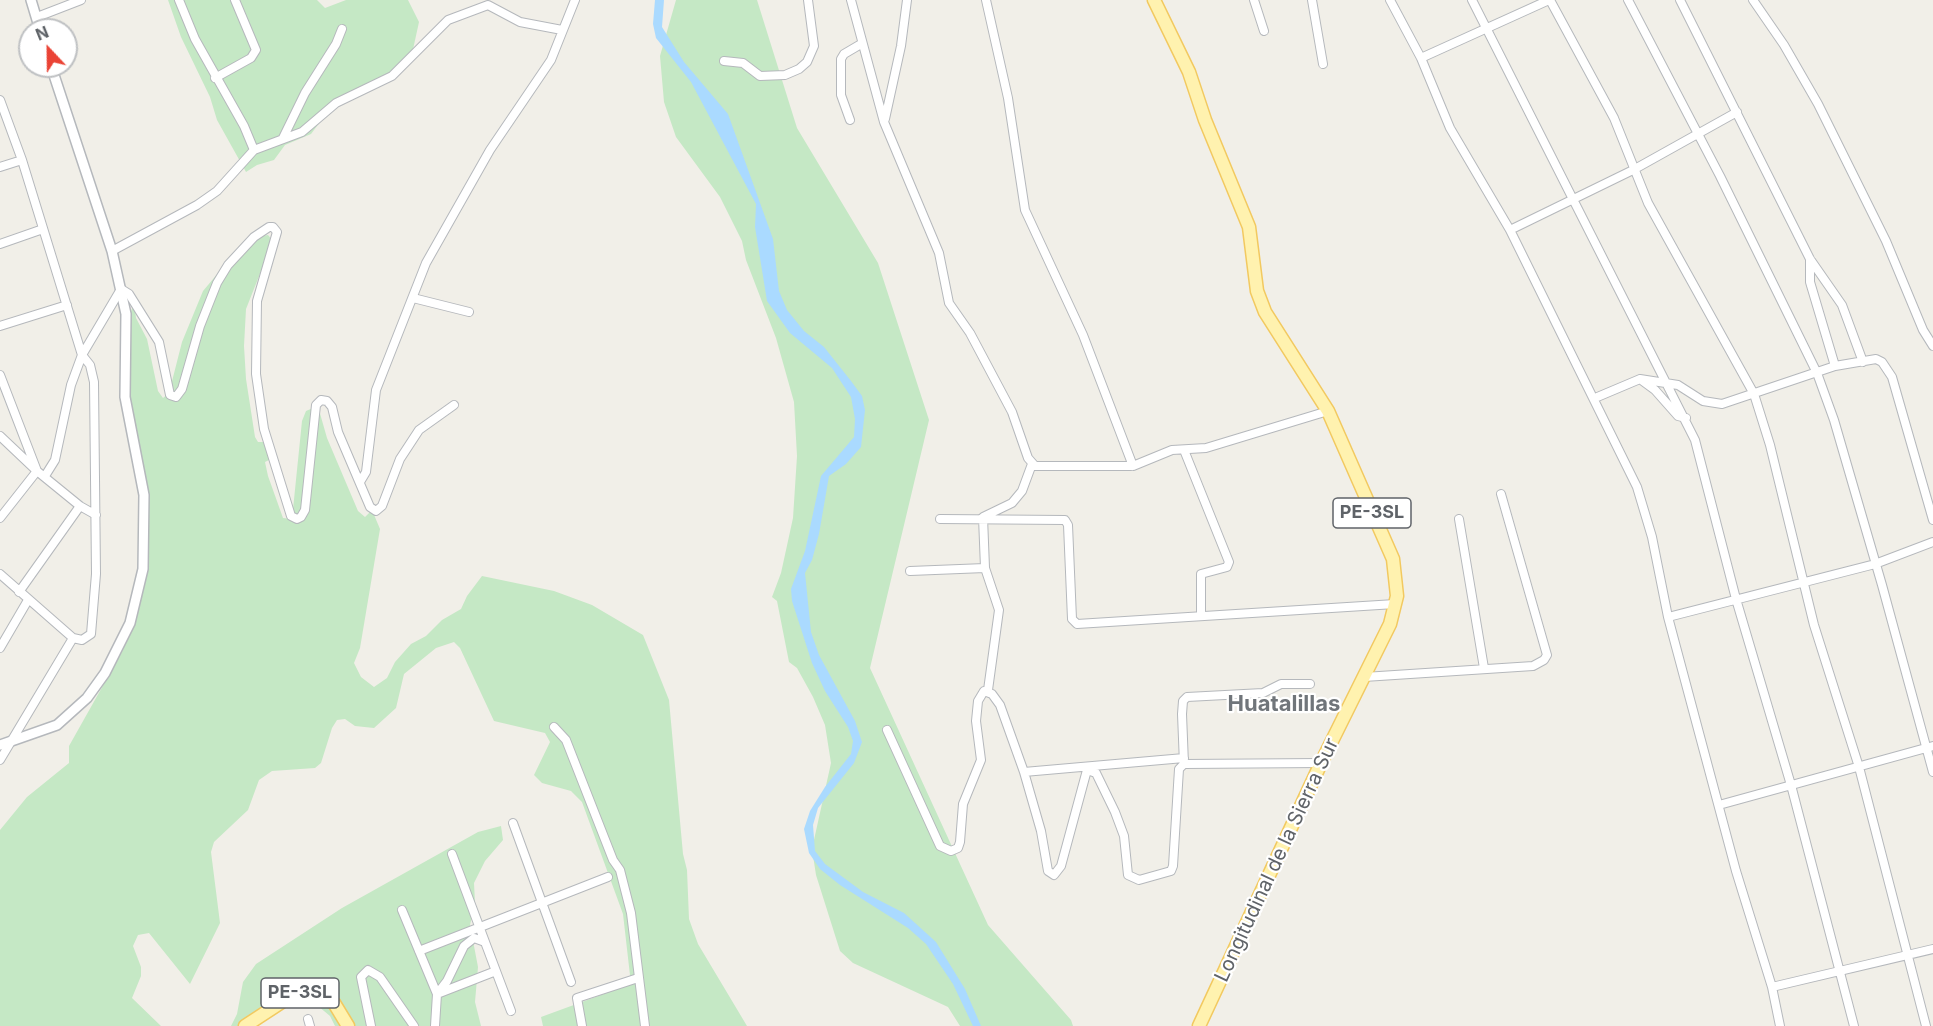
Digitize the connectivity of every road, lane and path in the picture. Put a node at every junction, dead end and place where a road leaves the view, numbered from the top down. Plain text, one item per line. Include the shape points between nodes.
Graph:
1 (32, 0) edge
2 (81, 0) edge
3 (179, 0) edge
4 (235, 0) edge
5 (575, 0) edge
6 (808, 0) edge
7 (851, 0) edge
8 (908, 0) edge
9 (986, 0) edge
10 (1154, 0) edge
11 (1254, 0) edge
12 (1312, 0) edge
13 (1390, 0) edge
14 (1472, 0) edge
15 (1550, 0) edge
16 (1628, 0) edge
17 (1680, 0) edge
18 (1753, 0) edge
19 (37, 17) joint
20 (342, 29) dead end
21 (1489, 29) junction
22 (562, 30) junction
23 (1264, 31) dead end
24 (861, 44) junction
25 (1422, 58) junction
26 (724, 61) dead end
27 (1323, 64) dead end
28 (55, 78) edge
29 (215, 78) junction
30 (0, 100) edge
31 (1737, 112) junction
32 (850, 120) dead end
33 (884, 122) junction
34 (1699, 135) junction
35 (283, 138) junction
36 (254, 150) junction
37 (22, 160) junction
38 (0, 167) edge
39 (1634, 170) junction
40 (1574, 200) junction
41 (43, 229) junction
42 (1510, 230) junction
43 (0, 244) edge
44 (112, 251) junction
45 (1810, 259) junction
46 (121, 289) junction
47 (413, 298) junction
48 (66, 305) junction
49 (469, 312) dead end
50 (0, 326) edge
51 (1933, 346) edge
52 (82, 355) junction
53 (1863, 362) junction
54 (1835, 366) junction
55 (1817, 372) junction
56 (0, 375) edge
57 (1640, 379) junction
58 (1669, 385) junction
59 (1754, 394) junction
60 (1595, 398) junction
61 (454, 405) dead end
62 (1328, 411) junction
63 (1686, 418) junction
64 (0, 436) edge
65 (1184, 450) junction
66 (1032, 464) junction
67 (1133, 466) junction
68 (37, 471) junction
69 (45, 476) junction
70 (360, 482) junction
71 (1502, 494) dead end
72 (80, 506) junction
73 (96, 515) junction
74 (983, 517) junction
75 (0, 518) edge
76 (940, 519) dead end
77 (1460, 519) dead end
78 (1933, 520) edge
79 (1933, 542) edge
80 (1875, 564) junction
81 (985, 568) junction
82 (910, 571) dead end
83 (0, 574) edge
84 (1803, 582) junction
85 (19, 592) junction
86 (1736, 599) junction
87 (28, 600) junction
88 (1395, 604) junction
89 (1201, 616) junction
90 (1668, 617) junction
91 (74, 638) junction
92 (0, 648) edge
93 (1484, 668) junction
94 (1364, 677) junction
95 (1310, 684) dead end
96 (988, 690) junction
97 (554, 727) dead end
98 (887, 730) dead end
99 (11, 743) junction
100 (0, 745) edge
101 (1930, 747) edge
102 (0, 760) edge
103 (1184, 761) junction
104 (1321, 762) junction
105 (1859, 767) junction
106 (1024, 772) junction
107 (1933, 772) edge
108 (1791, 785) junction
109 (1719, 805) junction
110 (513, 823) dead end
111 (452, 854) dead end
112 (608, 877) dead end
113 (542, 904) junction
114 (402, 910) dead end
115 (480, 927) junction
116 (485, 942) junction
117 (1933, 949) edge
118 (419, 951) junction
119 (1908, 954) junction
120 (496, 971) junction
121 (1840, 972) junction
122 (638, 978) junction
123 (571, 982) dead end
124 (1772, 987) junction
125 (437, 994) junction
126 (511, 1011) dead end
127 (245, 1026) edge
128 (348, 1026) edge
129 (371, 1026) edge
130 (414, 1026) edge
131 (435, 1026) edge
132 (582, 1026) edge
133 (645, 1026) edge
134 (1199, 1026) edge
135 (1780, 1026) edge
136 (1854, 1026) edge
137 (1926, 1026) edge

1 - 19 street
2 - 19 street
3 - 29 street
4 - 29 street via 256,50 251,58
5 - 22 street
6 - 26 street via 814,46 799,69 785,75 760,76 743,63
7 - 24 street
8 - 33 street
9 - 67 street via 1008,98 1024,210 1083,335
10 - 62 main road, Longitudinal de la Sierra Sur / PE-3SL via 1189,72 1249,227 1257,291 1265,312
11 - 23 street
12 - 27 street
13 - 25 street
14 - 21 street
15 - 21 street
15 - 39 street via 1614,118
16 - 34 street
17 - 31 street
18 - 51 street via 1818,105
20 - 35 street
21 - 25 street
21 - 40 street
22 - 35 street via 520,22 491,6 479,7 444,23 392,76 336,103 302,132
22 - 47 street via 551,60 495,142 442,234
24 - 32 street via 841,59 841,95
24 - 33 street
25 - 42 street via 1450,128
28 - 44 street
29 - 36 street
30 - 37 street
31 - 34 street
31 - 45 street
33 - 66 street via 939,253 950,303 1012,412
34 - 39 street
34 - 55 street
35 - 36 street
36 - 44 street via 217,191 197,206
37 - 38 street
37 - 41 street
39 - 40 street
39 - 59 street via 1648,204
40 - 42 street
40 - 58 street
41 - 43 street
41 - 48 street
42 - 60 street
44 - 46 street
45 - 53 street via 1824,284 1842,304
45 - 54 street via 1810,282
46 - 52 street
46 - 70 street via 129,294 159,342 170,395 176,397 217,283 254,237 269,227 275,229 275,246 256,301 254,342 264,429 291,516 301,517 305,510 316,405 321,400 332,407 338,432
46 - 99 street via 126,315 125,397 144,495 143,568 130,623 105,673 87,698 57,724
47 - 49 street
47 - 70 street via 376,390 366,472
48 - 50 street
48 - 52 street
52 - 69 street via 71,385 56,460
52 - 73 street via 90,365 94,382
53 - 54 street
53 - 78 street via 1882,362 1892,377
54 - 55 street
55 - 59 street
55 - 80 street
56 - 68 street
57 - 58 street
57 - 60 street
57 - 63 street via 1678,416
58 - 59 street via 1678,385 1703,400 1722,404
58 - 63 street
59 - 84 street
60 - 90 street via 1637,487
61 - 70 street via 419,430 400,459 379,510 370,507
62 - 65 street via 1206,448
62 - 88 main road, Longitudinal de la Sierra Sur / PE-3SL via 1393,560
63 - 86 street
64 - 68 street
65 - 67 street via 1172,450
65 - 89 street via 1229,562 1227,567 1201,574
66 - 67 street
66 - 74 street via 1022,491 1012,502
68 - 69 street
68 - 75 street
69 - 72 street
71 - 93 street via 1546,655 1533,666
72 - 73 street
72 - 85 street
73 - 91 street via 91,634 82,640
74 - 76 street
74 - 81 street
74 - 89 street via 1065,520 1073,623
77 - 93 street
79 - 80 street
80 - 84 street
80 - 101 street
81 - 82 street
81 - 96 street via 999,610
83 - 85 street
84 - 86 street
84 - 105 street
85 - 87 street
86 - 90 street
86 - 108 street
87 - 91 street
87 - 92 street
88 - 89 street
88 - 94 main road, Longitudinal de la Sierra Sur / PE-3SL via 1390,624
90 - 109 street
91 - 99 street
93 - 94 street
94 - 104 main road, Longitudinal de la Sierra Sur / PE-3SL
95 - 103 street via 1281,684 1263,693 1186,697 1182,714
96 - 98 street via 980,694 976,711 981,760 963,804 960,842 951,851 940,846
96 - 106 street via 1000,705
97 - 122 street via 566,740 620,870 631,913
99 - 100 street
99 - 102 street
101 - 105 street
101 - 107 street
103 - 104 street
103 - 106 street
103 - 106 street via 1179,770 1173,866 1171,871 1139,880 1128,875 1124,836 1115,812 1096,773 1087,770 1061,866 1054,875 1050,874
104 - 134 main road, Longitudinal de la Sierra Sur / PE-3SL
105 - 108 street
105 - 119 street
108 - 109 street
108 - 121 street
109 - 124 street
110 - 113 street
111 - 115 street
112 - 113 street
113 - 115 street
113 - 123 street
114 - 118 street
115 - 116 street
115 - 118 street
116 - 120 street
116 - 125 street via 468,940
117 - 119 street
118 - 125 street
119 - 121 street
119 - 137 street
120 - 125 street
120 - 126 street
121 - 124 street
121 - 136 street
122 - 132 street via 577,998
122 - 133 street
124 - 135 street
125 - 131 street
127 - 128 main road, PE-3SL via 294,994 312,992 334,1004
129 - 130 street via 361,977 368,970 380,977

